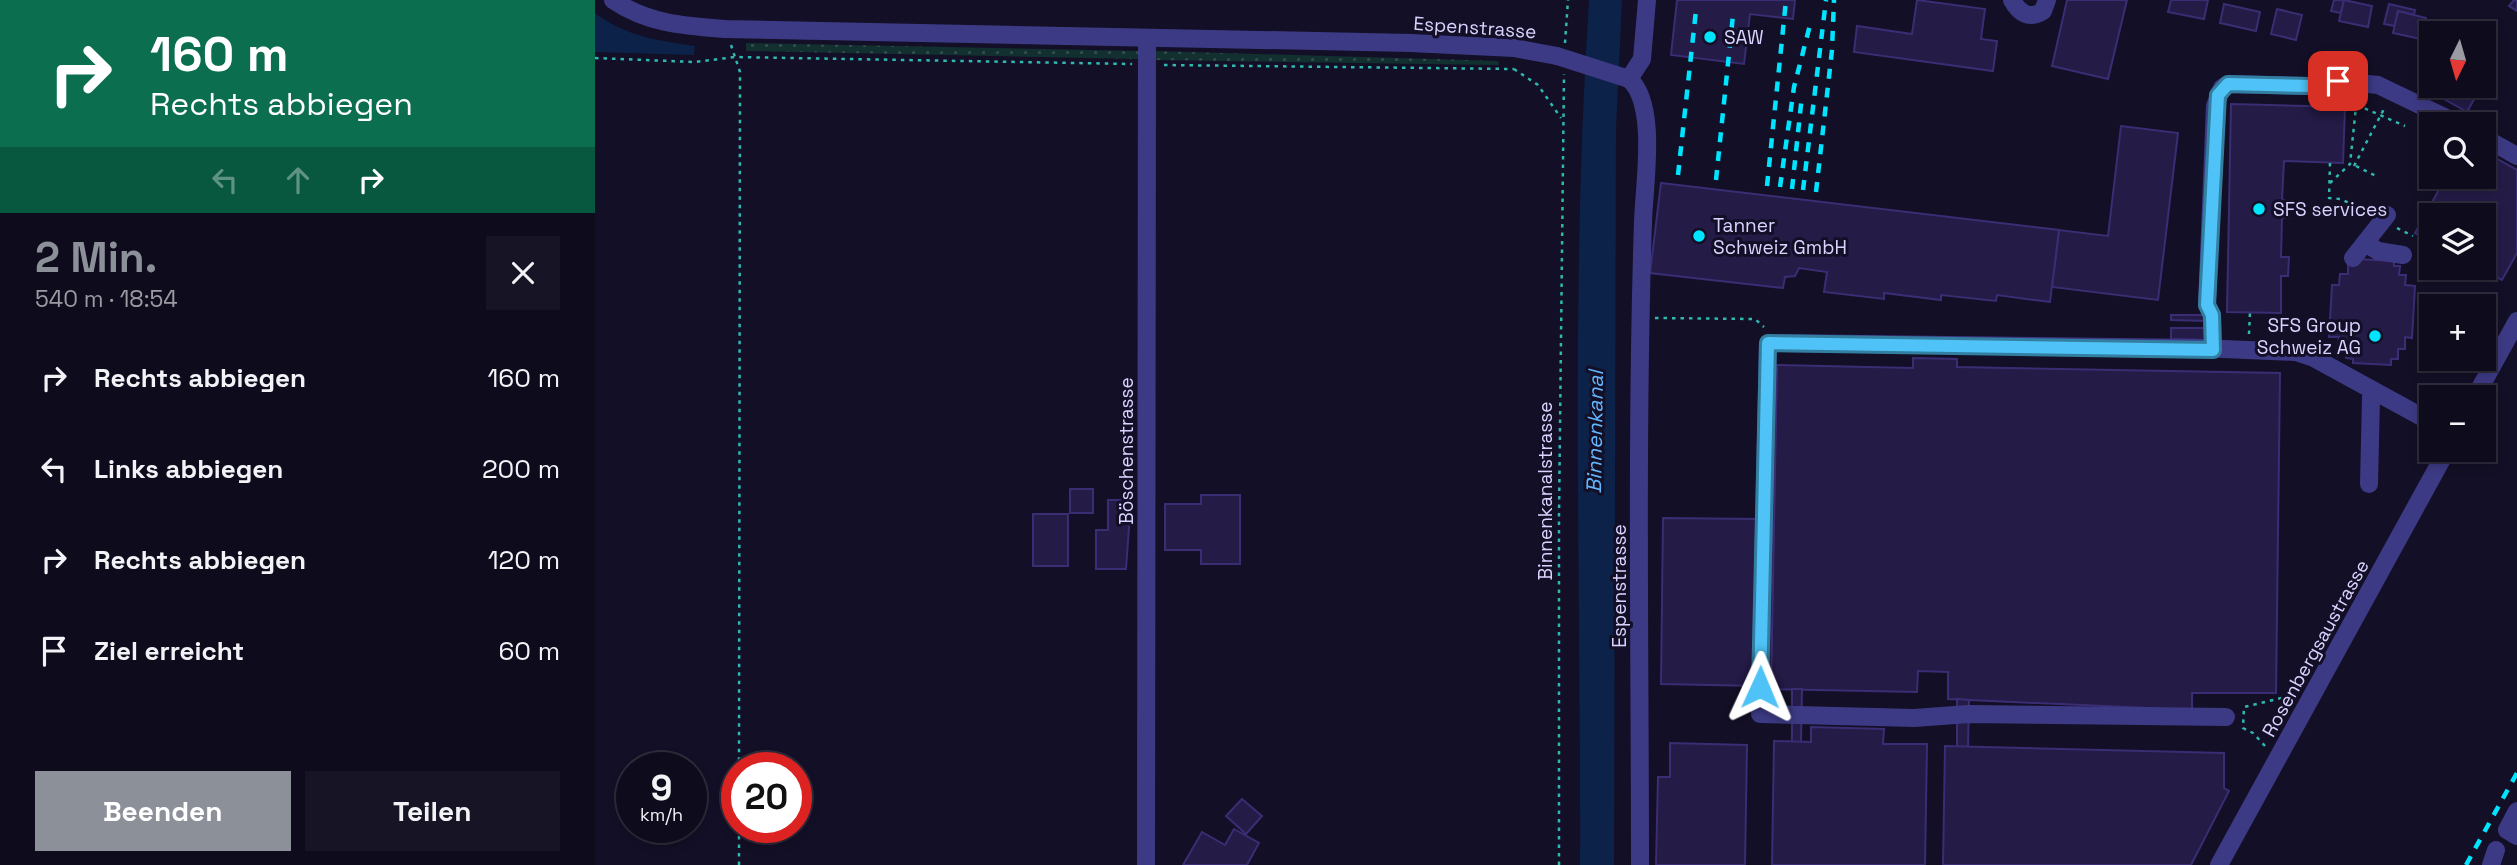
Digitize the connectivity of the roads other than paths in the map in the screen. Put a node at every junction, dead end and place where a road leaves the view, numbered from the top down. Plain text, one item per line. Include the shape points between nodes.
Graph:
1 (613, 0) edge
2 (1647, 0) edge
3 (2012, 0) edge
4 (2047, 0) edge
5 (1147, 38) junction
6 (1634, 85) junction
7 (2429, 112) edge
8 (2496, 144) edge
9 (2517, 156) edge
10 (2385, 217) road end
11 (2365, 243) junction
12 (2403, 255) dead end
13 (2353, 258) dead end
14 (2517, 320) edge
15 (2213, 350) junction
16 (2482, 385) edge
17 (2375, 392) junction
18 (2419, 411) edge
19 (2440, 462) edge
20 (2369, 484) dead end
21 (2226, 718) dead end
22 (2517, 811) edge
23 (2512, 833) edge
24 (1146, 865) edge
25 (1640, 865) edge
26 (2219, 865) edge

1 - 5 street, Espenstrasse via 650,20 679,26
2 - 6 street via 1642,59
3 - 4 street via 2022,13 2031,16 2043,11
5 - 6 street, Espenstrasse, bridge via 1514,48 1562,57
5 - 24 street, Böschenstrasse
6 - 25 street, Espenstrasse via 1646,120 1640,317
7 - 15 street via 2393,91 2359,82 2228,84 2222,88 2215,107 2207,305 2212,315
8 - 9 street
10 - 11 street
11 - 12 street via 2378,251
11 - 13 street
14 - 16 street
15 - 17 street via 2281,351 2314,358 2336,379
15 - 21 street via 1768,343 1760,713
17 - 18 street
17 - 20 street via 2371,397
19 - 26 street, Rosenbergsaustrasse
22 - 23 street

